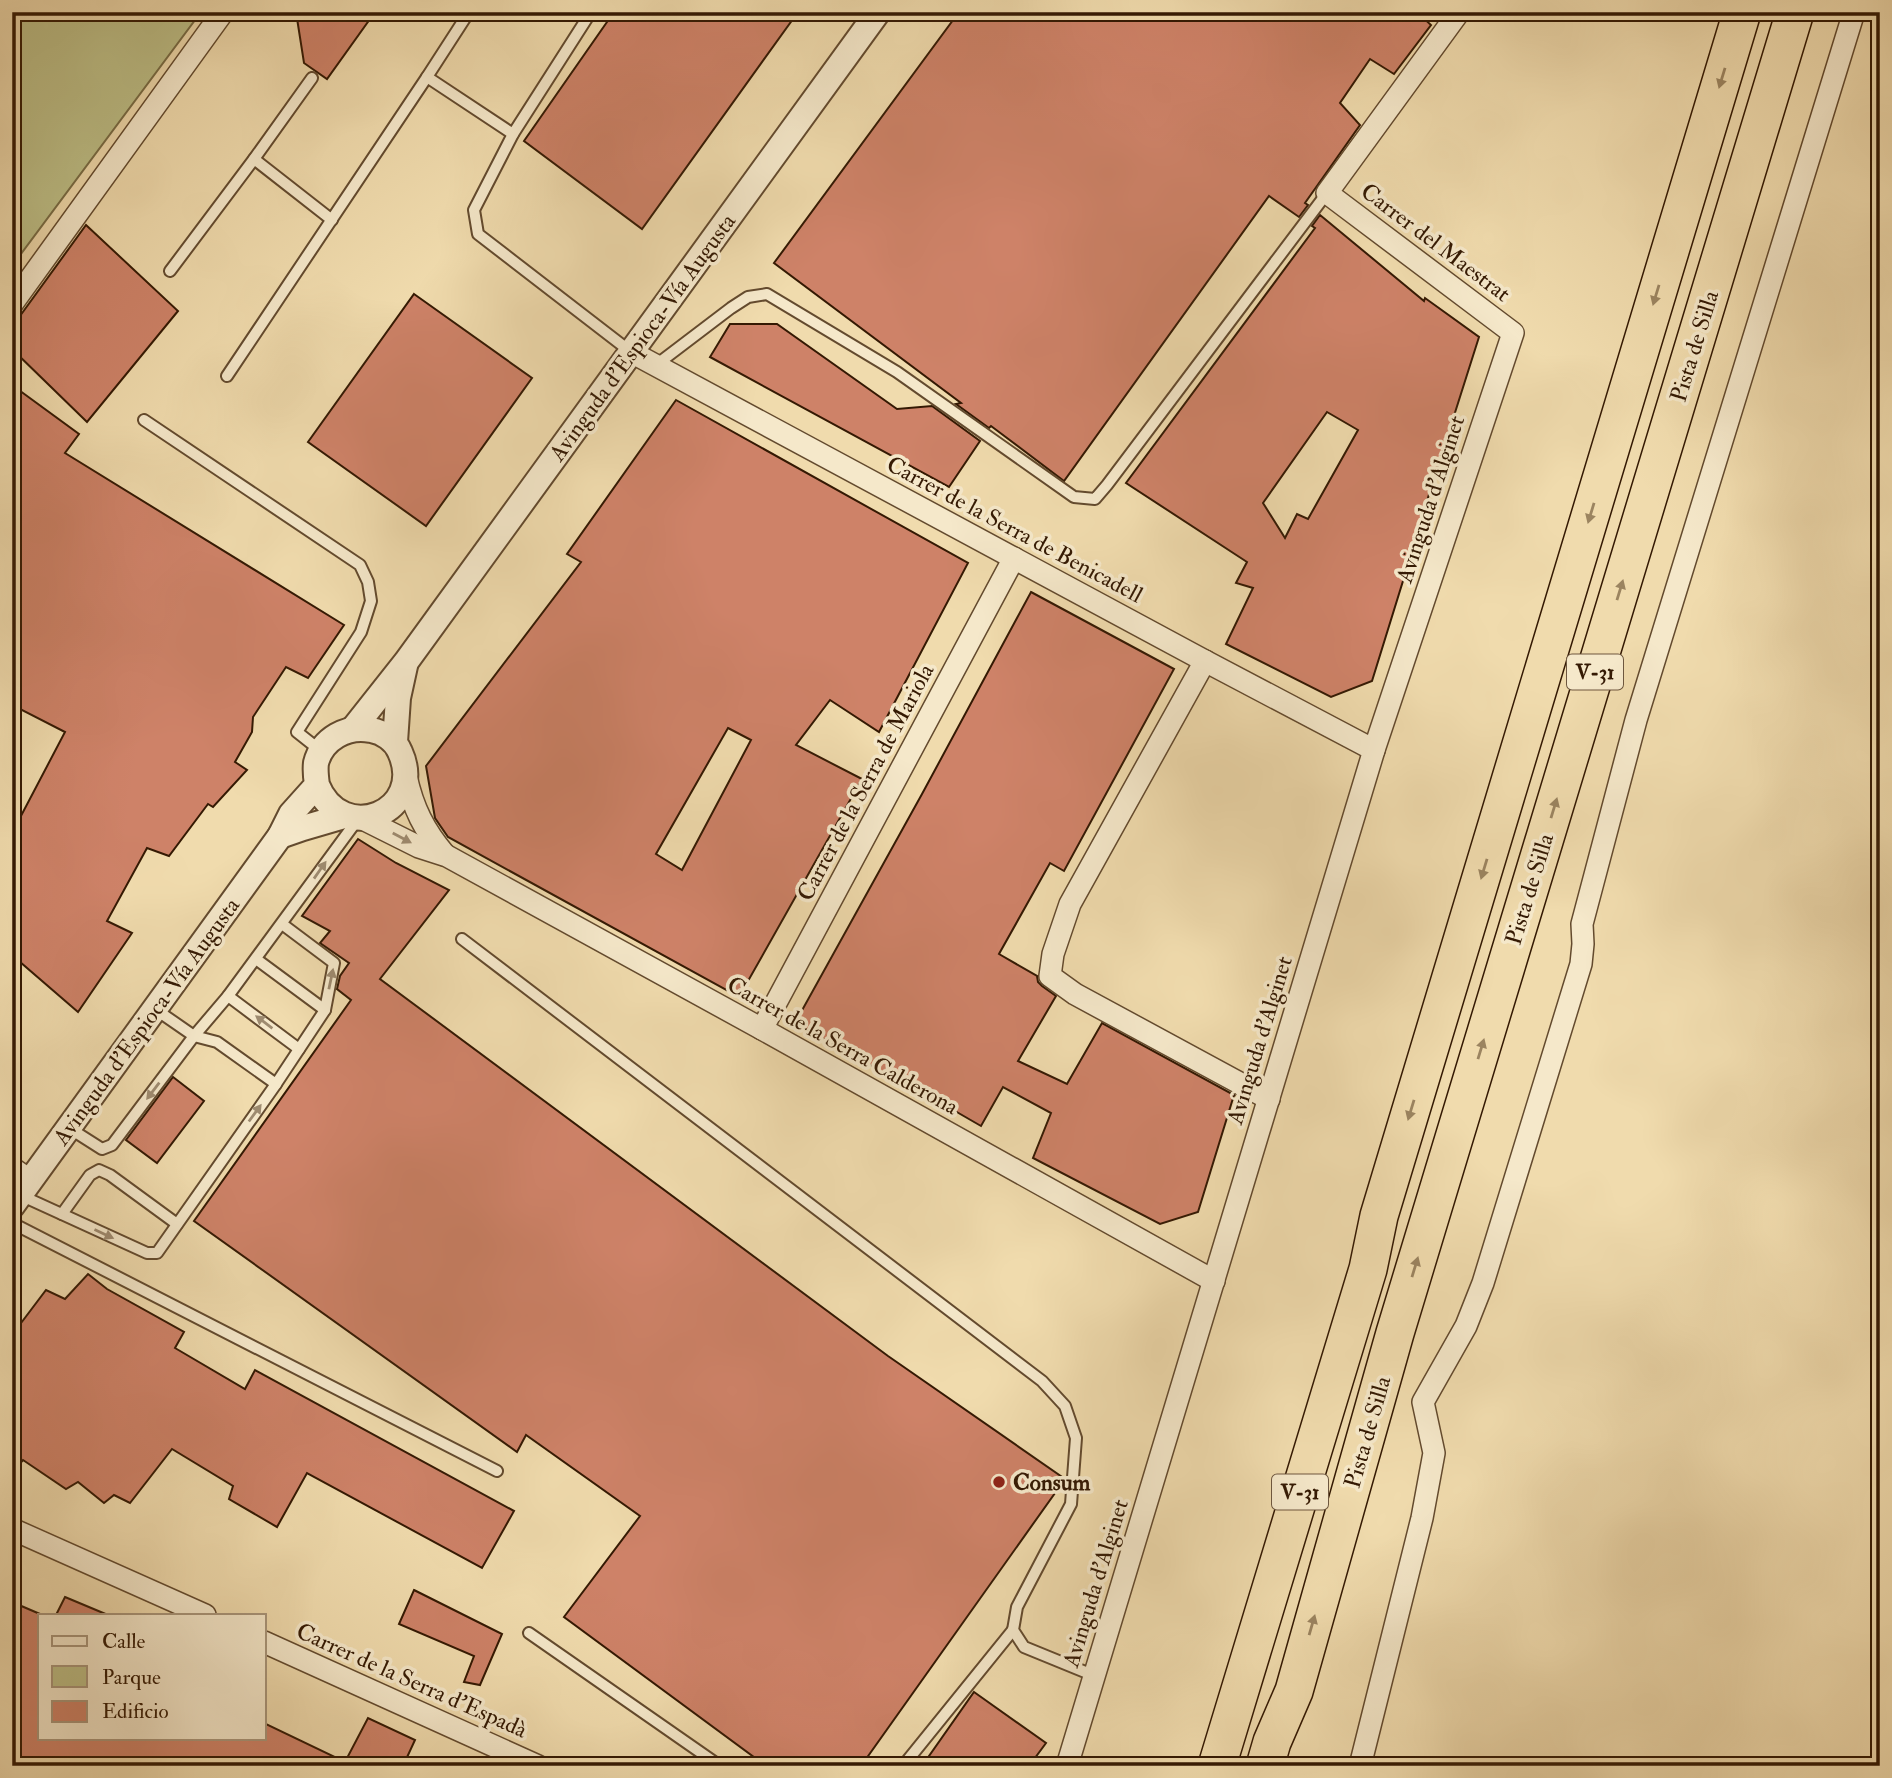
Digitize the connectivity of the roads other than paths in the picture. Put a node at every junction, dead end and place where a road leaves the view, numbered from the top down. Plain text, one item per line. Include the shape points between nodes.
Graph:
1 (223, 12) edge
2 (469, 12) edge
3 (591, 12) edge
4 (878, 12) edge
5 (1459, 12) edge
6 (1742, 12) edge
7 (1795, 12) edge
8 (1854, 12) edge
9 (427, 77) junction
10 (312, 78) dead end
11 (513, 134) junction
12 (254, 159) junction
13 (1327, 193) junction
14 (332, 220) junction
15 (170, 271) dead end
16 (12, 304) edge
17 (1513, 334) joint
18 (632, 352) junction
19 (656, 365) junction
20 (228, 376) dead end
21 (144, 420) dead end
22 (1014, 558) junction
23 (1205, 661) junction
24 (406, 662) junction
25 (353, 729) junction
26 (395, 742) junction
27 (1374, 750) junction
28 (321, 751) junction
29 (406, 776) junction
30 (317, 785) junction
31 (352, 817) junction
32 (280, 836) junction
33 (447, 856) junction
34 (282, 924) junction
35 (461, 939) dead end
36 (256, 959) junction
37 (228, 996) junction
38 (155, 1009) junction
39 (325, 1010) junction
40 (762, 1029) junction
41 (194, 1036) junction
42 (299, 1049) junction
43 (276, 1084) junction
44 (1269, 1099) junction
45 (68, 1128) junction
46 (19, 1187) edge
47 (62, 1214) junction
48 (1379, 1216) junction
49 (12, 1223) edge
50 (177, 1224) junction
51 (1214, 1281) junction
52 (496, 1471) dead end
53 (12, 1529) edge
54 (203, 1614) edge
55 (1013, 1630) junction
56 (529, 1633) dead end
57 (266, 1643) edge
58 (1095, 1676) junction
59 (1294, 1691) junction
60 (538, 1766) edge
61 (719, 1766) edge
62 (903, 1766) edge
63 (1068, 1766) edge
64 (1195, 1766) edge
65 (1217, 1766) edge
66 (1265, 1766) edge
67 (1286, 1766) edge
68 (1360, 1766) edge

1 - 16 street
2 - 9 lane
3 - 11 lane
4 - 18 street, Avinguda d'Espioca-Vía Augusta
5 - 13 street
6 -> 48 highway, Pista de Silla / V-31
59 -> 7 highway, Pista de Silla / V-31 via 1395,1332
8 - 68 street via 1636,720 1582,924 1581,964 1483,1283 1466,1326 1423,1402 1434,1453
9 - 11 lane
9 - 14 lane
10 - 12 lane
11 - 18 lane via 474,210 478,234
12 - 14 lane
12 - 15 lane
13 - 17 street, Carrer del Maestrat
13 - 19 lane via 1095,499 1074,497 897,372 767,294 748,297 730,308
14 - 20 lane
17 - 27 street, Avinguda d'Alginet
18 - 19 street, Carrer de la Serra de Benicadell
18 - 24 street, Avinguda d'Espioca-Vía Augusta
19 - 22 street, Carrer de la Serra de Benicadell
21 - 28 lane via 360,565 371,601 361,632 297,732
22 - 23 street, Carrer de la Serra de Benicadell
22 - 40 street, Carrer de la Serra de Mariola
23 - 27 street, Carrer de la Serra de Benicadell
23 - 44 street via 1070,904 1050,976
24 - 25 street, Avinguda d'Espioca-Vía Augusta
24 - 26 street
25 - 26 street via 376,731
25 - 28 street via 332,738
26 - 29 street
27 - 44 street, Avinguda d'Alginet
28 - 30 street
29 - 31 street via 396,802 385,811 372,817
29 - 33 street, Carrer de la Serra Calderona via 429,836
30 - 31 street via 331,807
30 - 32 street, Avinguda d'Espioca-Vía Augusta via 291,814
31 - 32 street
31 -> 33 street, Carrer de la Serra Calderona
34 -> 31 lane
32 - 38 street, Avinguda d'Espioca-Vía Augusta
33 - 40 street, Carrer de la Serra Calderona
34 - 36 lane
39 -> 34 lane via 334,963
35 - 55 lane via 1042,1381 1065,1406 1076,1438 1071,1504 1017,1607
36 - 37 lane
36 - 39 lane
37 - 41 lane
42 -> 37 lane
38 - 41 lane
38 - 45 street, Avinguda d'Espioca-Vía Augusta
39 - 42 lane
40 - 51 street, Carrer de la Serra Calderona
41 - 43 lane via 218,1042
41 -> 45 lane via 112,1145 103,1149
42 - 43 lane
50 -> 43 lane
44 - 51 street, Avinguda d'Alginet
45 - 46 street, Avinguda d'Espioca-Vía Augusta
46 - 47 lane
47 -> 50 lane via 146,1253 157,1253
47 - 50 lane via 90,1175 99,1170
48 - 64 highway via 1348,1264
48 - 65 highway, Pista de Silla / V-31 via 1368,1269
49 - 52 lane
51 - 58 street, Avinguda d'Alginet
53 - 54 street
55 - 58 lane via 1024,1647
55 - 62 lane
56 - 61 lane
57 - 60 street, Carrer de la Serra d'Espadà
58 - 63 street, Avinguda d'Alginet
59 - 66 highway, Pista de Silla / V-31
59 - 67 highway

